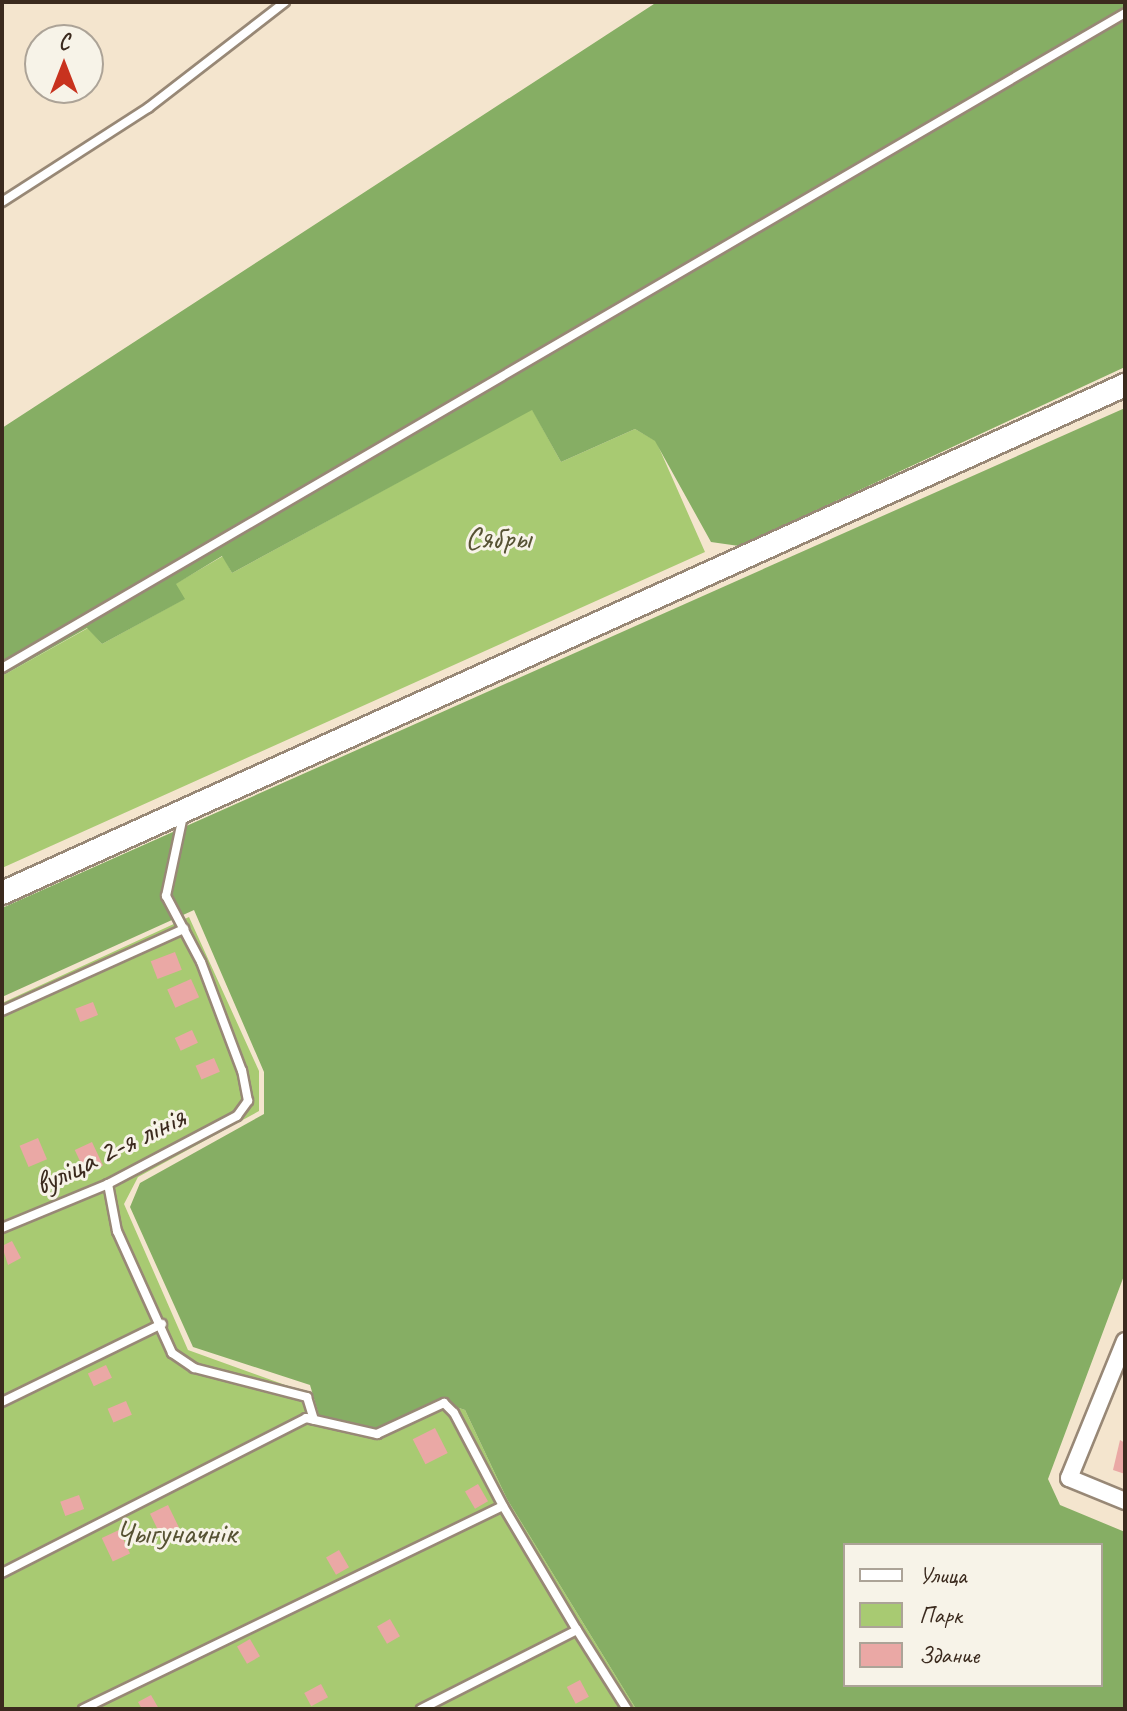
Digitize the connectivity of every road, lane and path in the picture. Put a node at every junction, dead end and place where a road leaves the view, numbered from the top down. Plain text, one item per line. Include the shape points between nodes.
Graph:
1 (285, 2) edge
2 (1125, 13) edge
3 (2, 202) edge
4 (1125, 385) edge
5 (2, 668) edge
6 (185, 811) junction
7 (2, 893) edge
8 (184, 929) junction
9 (2, 1011) edge
10 (108, 1184) junction
11 (2, 1228) edge
12 (162, 1324) junction
13 (1125, 1341) edge
14 (2, 1402) edge
15 (314, 1420) junction
16 (1125, 1501) edge
17 (503, 1506) junction
18 (2, 1573) edge
19 (577, 1630) junction
20 (83, 1709) edge
21 (421, 1709) edge
22 (627, 1709) edge

1 - 3 lane via 148,108
2 - 5 lane
4 - 6 main road
6 - 7 main road
6 - 8 lane via 171,855 166,896
8 - 9 lane
8 - 10 lane, вуліца 2-я лінія via 242,1071 248,1101 237,1116
10 - 11 lane, вуліца 2-я лінія
10 - 12 lane via 117,1231
12 - 14 lane
12 - 15 lane via 172,1353 194,1368 307,1397
13 - 16 street via 1069,1478
15 - 17 lane via 377,1434 444,1403
15 - 18 lane via 306,1418 235,1451
17 - 19 lane
17 - 20 lane
19 - 21 lane
19 - 22 lane

